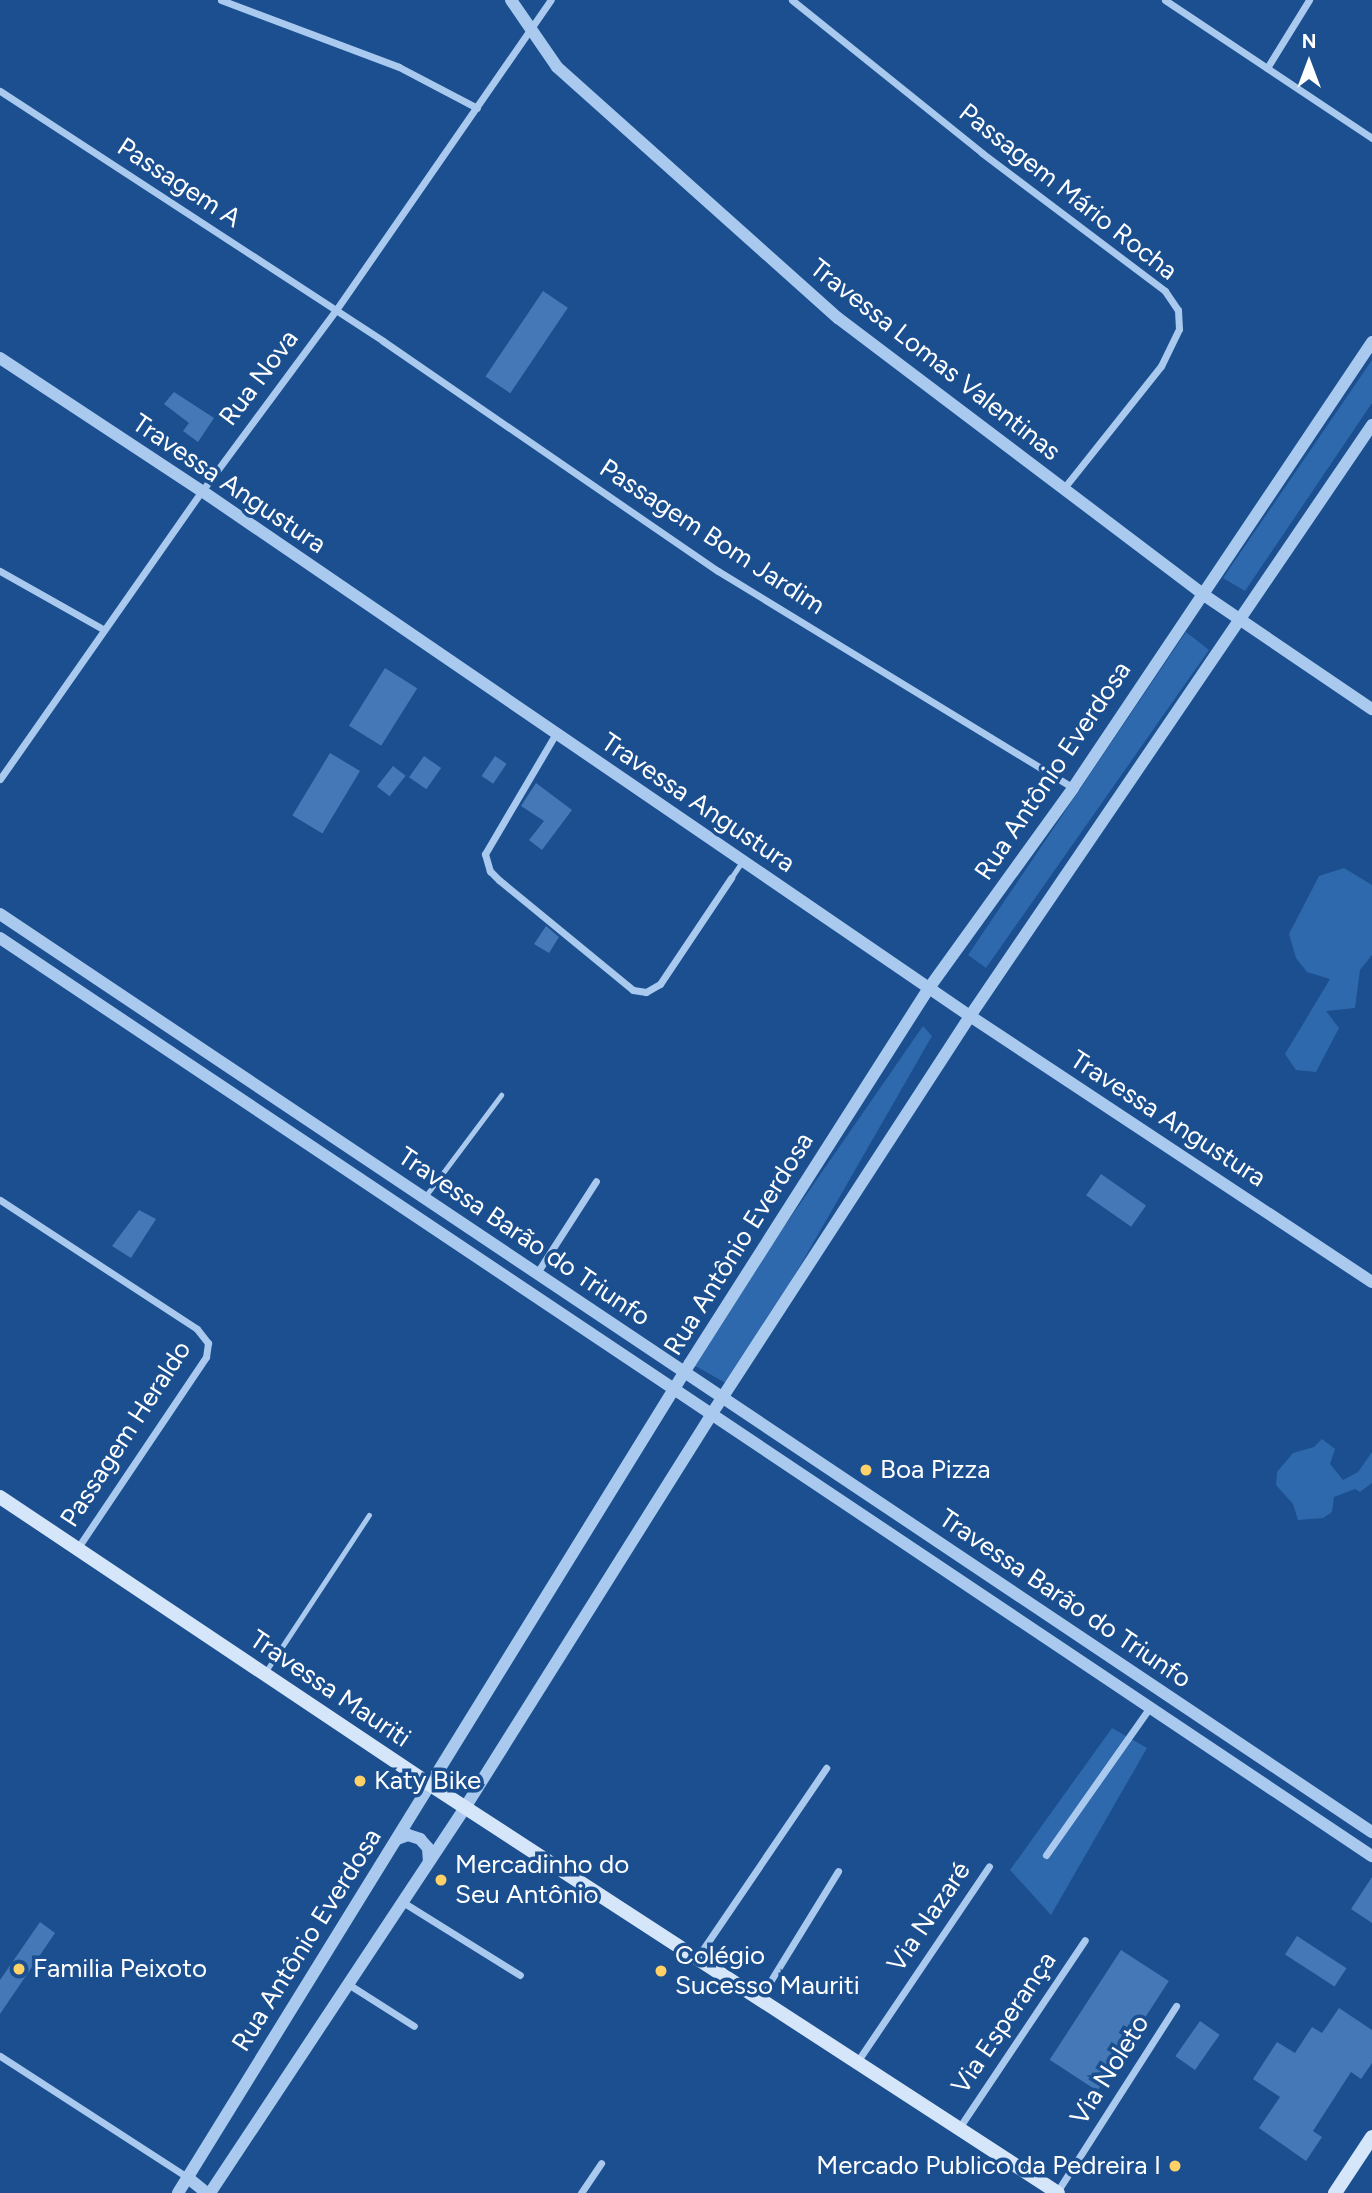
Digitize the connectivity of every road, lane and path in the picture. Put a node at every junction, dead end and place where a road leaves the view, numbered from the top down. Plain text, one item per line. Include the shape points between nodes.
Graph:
1 (221, 0) edge
2 (512, 0) edge
3 (551, 0) edge
4 (792, 0) edge
5 (1165, 0) edge
6 (1309, 0) edge
7 (531, 29) junction
8 (1267, 68) junction
9 (0, 91) edge
10 (477, 108) junction
11 (1372, 138) edge
12 (335, 310) junction
13 (1372, 342) edge
14 (0, 358) edge
15 (1372, 425) edge
16 (1063, 489) junction
17 (202, 491) junction
18 (0, 571) edge
19 (1201, 593) junction
20 (1241, 621) junction
21 (103, 629) junction
22 (1372, 709) edge
23 (555, 735) junction
24 (0, 779) edge
25 (1073, 788) junction
26 (743, 859) junction
27 (731, 878) joint
28 (0, 914) edge
29 (0, 938) edge
30 (106, 986) junction
31 (929, 988) junction
32 (95, 1002) junction
33 (970, 1016) junction
34 (501, 1095) dead end
35 (335, 1139) junction
36 (323, 1154) junction
37 (596, 1181) dead end
38 (424, 1198) junction
39 (0, 1200) edge
40 (537, 1273) junction
41 (1372, 1282) edge
42 (684, 1372) junction
43 (673, 1390) junction
44 (723, 1398) junction
45 (711, 1415) junction
46 (0, 1497) edge
47 (369, 1514) dead end
48 (77, 1549) junction
49 (976, 1567) junction
50 (963, 1583) junction
51 (1132, 1671) junction
52 (264, 1674) junction
53 (1120, 1687) junction
54 (1150, 1707) junction
55 (826, 1768) dead end
56 (429, 1784) junction
57 (466, 1806) junction
58 (1372, 1832) edge
59 (397, 1839) junction
60 (1046, 1855) dead end
61 (1372, 1856) edge
62 (429, 1861) junction
63 (989, 1866) dead end
64 (838, 1871) dead end
65 (401, 1901) junction
66 (1085, 1940) dead end
67 (696, 1958) junction
68 (520, 1975) dead end
69 (347, 1984) junction
70 (760, 1998) junction
71 (1176, 2006) dead end
72 (414, 2026) dead end
73 (0, 2056) edge
74 (857, 2062) junction
75 (959, 2128) junction
76 (1372, 2137) edge
77 (601, 2163) dead end
78 (187, 2178) junction
79 (178, 2193) edge
80 (208, 2193) edge
81 (581, 2193) edge
82 (1057, 2193) edge
83 (1335, 2193) edge

1 - 10 street via 399,67
2 - 7 street, Travessa Lomas Valentinas
3 - 7 street, Rua Nova
4 - 16 street, Passagem Mário Rocha via 1164,291 1178,310 1179,329 1161,366
5 - 8 street
6 - 8 street
7 - 10 street, Rua Nova
7 - 16 street, Travessa Lomas Valentinas via 557,67 838,318
8 - 11 street
9 - 12 street, Passagem A
10 - 12 street, Rua Nova
12 - 17 street, Rua Nova
12 - 25 street, Passagem Bom Jardim via 718,571
13 - 19 street, Rua Antônio Everdosa
14 - 17 street, Travessa Angustura
15 - 20 street, Rua Antônio Everdosa
16 - 19 street, Travessa Lomas Valentinas
17 - 21 street, Rua Nova
17 - 23 street, Travessa Angustura
18 - 21 street
19 - 20 street, Travessa Lomas Valentinas
19 - 25 street, Rua Antônio Everdosa
20 - 22 street, Travessa Lomas Valentinas
20 - 33 street, Rua Antônio Everdosa
21 - 24 street, Rua Nova
23 - 26 street, Travessa Angustura
23 - 27 street via 485,854 490,872 634,990 646,992 660,984
25 - 31 street, Rua Antônio Everdosa
26 - 27 lane
26 - 31 street, Travessa Angustura
28 - 30 street, Travessa Barão do Triunfo
29 - 32 street, Travessa Barão do Triunfo
30 - 32 street
30 - 35 street, Travessa Barão do Triunfo
31 - 33 street, Travessa Angustura
31 - 42 street, Rua Antônio Everdosa
32 - 36 street, Travessa Barão do Triunfo
33 - 41 street, Travessa Angustura
33 - 44 street, Rua Antônio Everdosa
34 - 38 lane
35 - 36 street
35 - 38 street, Travessa Barão do Triunfo
36 - 43 street, Travessa Barão do Triunfo
37 - 40 street
38 - 40 street, Travessa Barão do Triunfo
39 - 48 street, Passagem Heraldo via 198,1329 208,1343 206,1357
40 - 42 street, Travessa Barão do Triunfo
42 - 43 street, Rua Antônio Everdosa
42 - 44 street, Travessa Barão do Triunfo
43 - 45 street, Travessa Barão do Triunfo
43 - 56 street, Rua Antônio Everdosa
44 - 45 street, Rua Antônio Everdosa
44 - 49 street, Travessa Barão do Triunfo
45 - 50 street, Travessa Barão do Triunfo
45 - 57 street, Rua Antônio Everdosa
46 - 48 main road, Travessa Mauriti
47 - 52 lane
48 - 52 main road, Travessa Mauriti
49 - 50 street
49 - 51 street, Travessa Barão do Triunfo
50 - 53 street, Travessa Barão do Triunfo
51 - 53 street
51 - 58 street, Travessa Barão do Triunfo
52 - 56 main road, Travessa Mauriti
53 - 54 street, Travessa Barão do Triunfo
54 - 60 street
54 - 61 street, Travessa Barão do Triunfo
55 - 67 street
56 - 57 main road, Travessa Mauriti
56 - 59 street, Rua Antônio Everdosa
57 - 62 street, Rua Antônio Everdosa
57 - 67 main road, Travessa Mauriti
59 - 62 street via 408,1835 420,1839 428,1848
59 - 78 street, Rua Antônio Everdosa
62 - 65 street, Rua Antônio Everdosa
63 - 74 street, Via Nazaré
64 - 70 street
65 - 68 street
65 - 69 street, Rua Antônio Everdosa
66 - 75 street, Via Esperança
67 - 70 main road, Travessa Mauriti
69 - 72 street
69 - 80 street, Rua Antônio Everdosa
70 - 74 main road, Travessa Mauriti
71 - 82 street, Via Noleto
73 - 78 street
74 - 75 main road, Travessa Mauriti
75 - 82 main road, Travessa Mauriti
76 - 83 main road
77 - 81 street
78 - 79 street, Rua Antônio Everdosa
78 - 80 street

